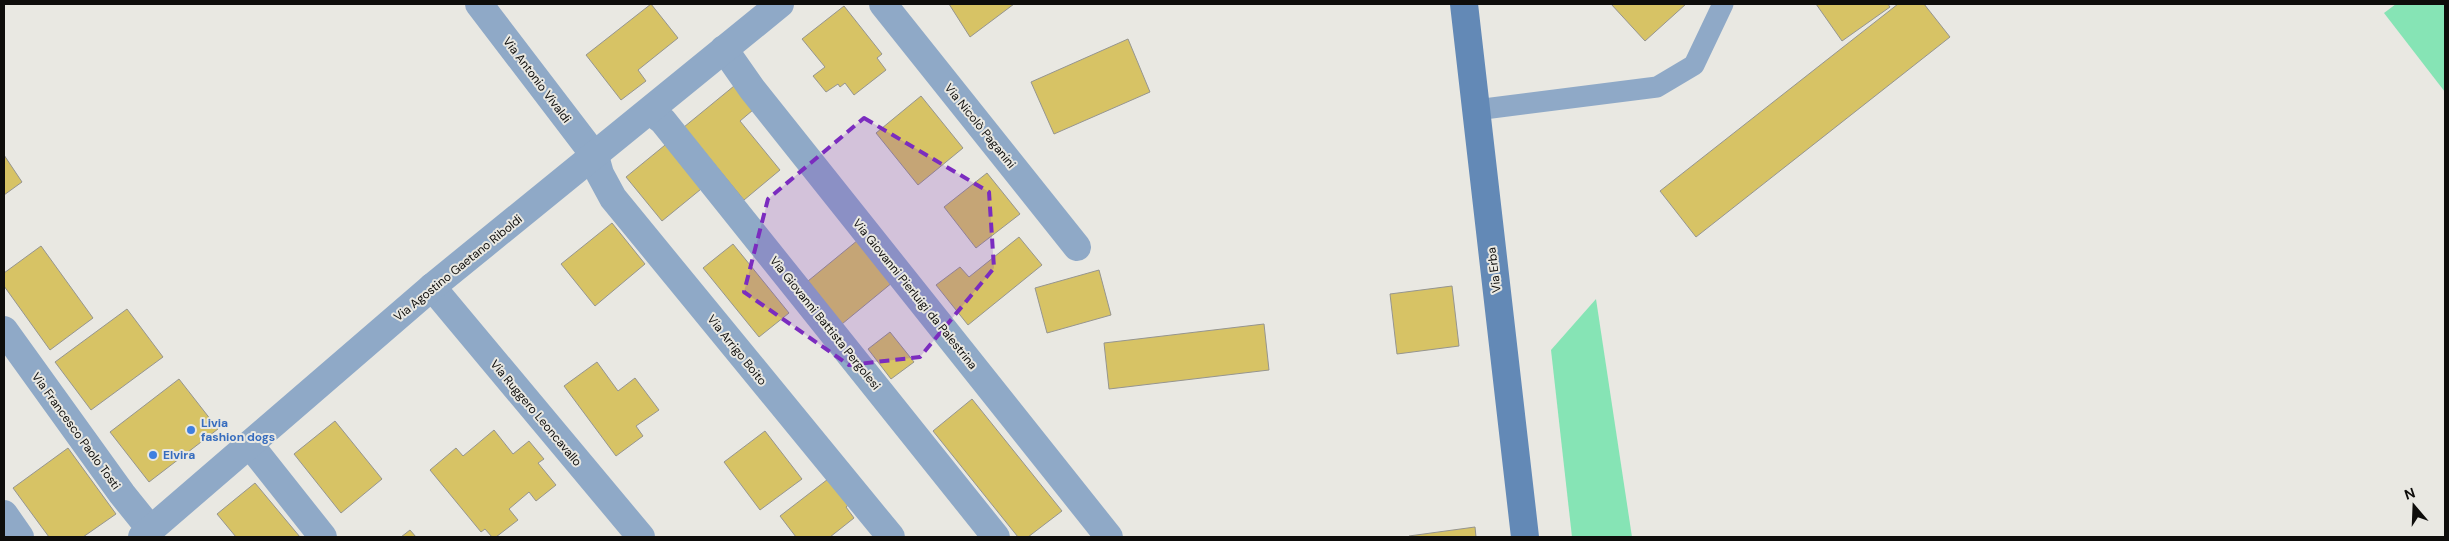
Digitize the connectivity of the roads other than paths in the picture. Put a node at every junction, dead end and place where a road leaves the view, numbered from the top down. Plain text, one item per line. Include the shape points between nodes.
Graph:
1 (479, 4) edge
2 (780, 4) edge
3 (883, 4) edge
4 (1464, 4) edge
5 (1723, 4) edge
6 (724, 49) junction
7 (1476, 110) junction
8 (650, 111) junction
9 (598, 165) junction
10 (1077, 247) dead end
11 (432, 288) junction
12 (5, 334) edge
13 (255, 453) junction
14 (4, 514) edge
15 (146, 534) edge
16 (20, 537) edge
17 (323, 537) edge
18 (641, 537) edge
19 (891, 537) edge
20 (996, 537) edge
21 (1109, 537) edge
22 (1525, 537) edge

1 - 9 street, Via Antonio Vivaldi
2 - 6 street, Via Agostino Gaetano Riboldi
3 - 10 street, Via Nicolò Paganini
4 - 7 main road, Via Erba
5 - 7 lane via 1694,65 1657,88
6 - 8 street, Via Agostino Gaetano Riboldi
6 - 21 street, Via Giovanni Pierluigi da Palestrina via 752,89
7 - 22 main road, Via Erba
8 - 9 street, Via Agostino Gaetano Riboldi
8 - 20 street, Via Giovanni Battista Pergolesi via 663,121
9 - 11 street, Via Agostino Gaetano Riboldi
9 - 19 street, Via Arrigo Boito via 612,198
11 - 13 street, Via Agostino Gaetano Riboldi
11 - 18 street, Via Ruggero Leoncavallo
12 - 15 street, Via Francesco Paolo Tosti via 122,494
13 - 15 street, Via Agostino Gaetano Riboldi
13 - 17 street
14 - 16 street

